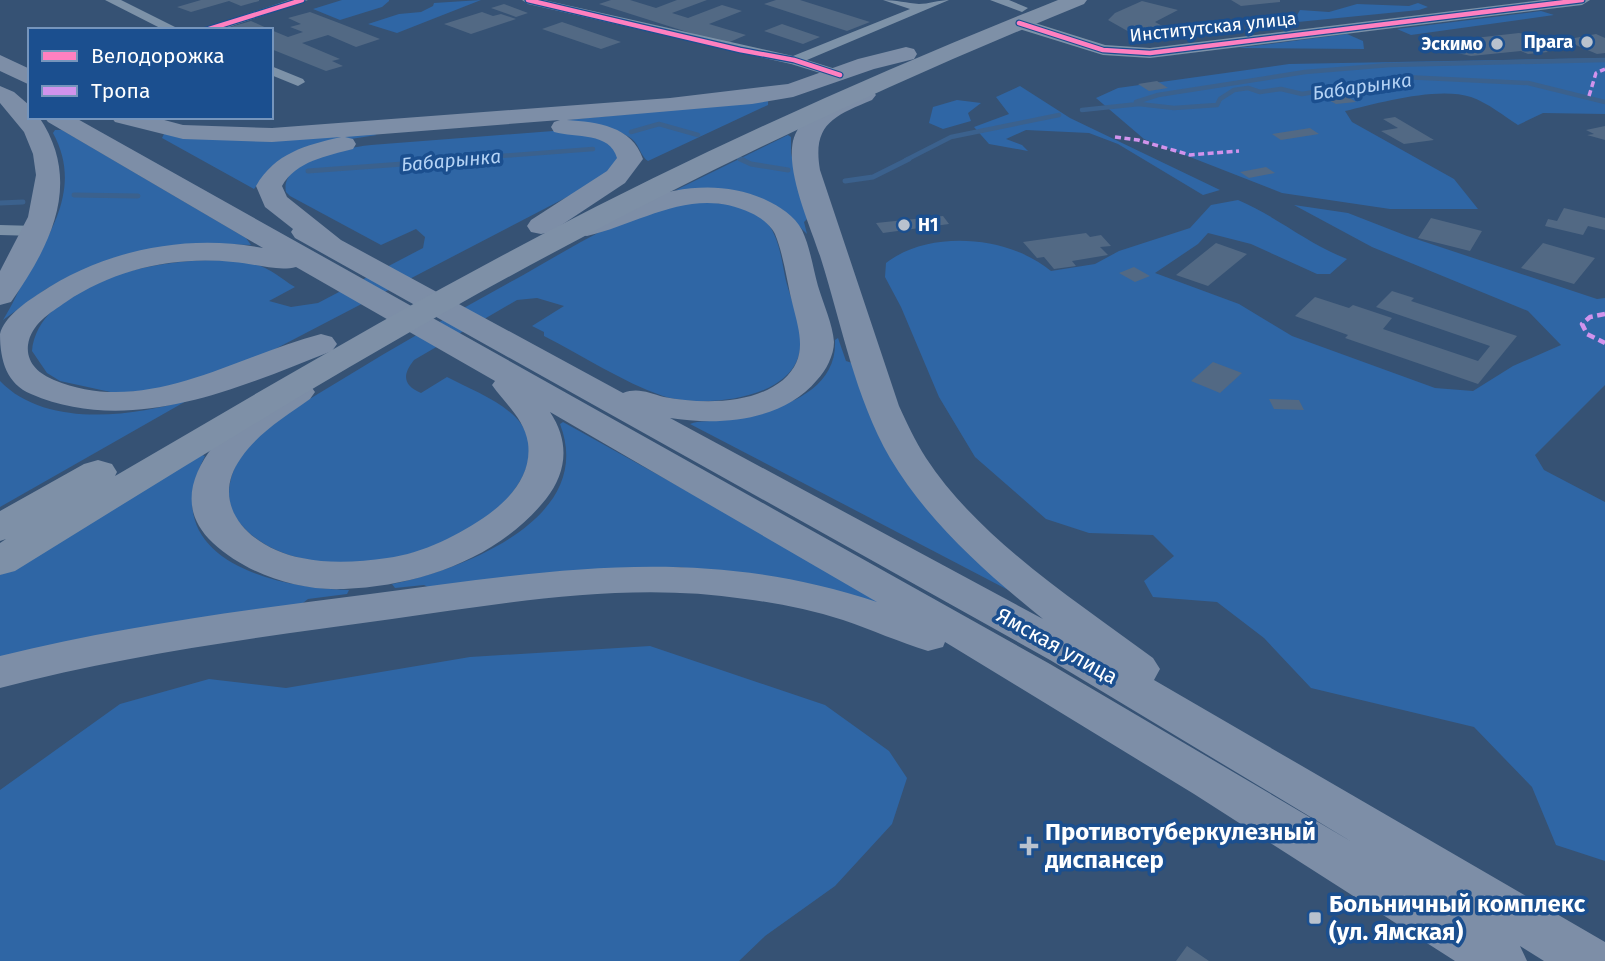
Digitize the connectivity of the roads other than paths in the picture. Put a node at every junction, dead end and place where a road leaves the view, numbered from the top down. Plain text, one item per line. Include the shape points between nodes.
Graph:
1 (111, 0) edge
2 (302, 0) edge
3 (528, 0) edge
4 (889, 0) edge
5 (943, 0) edge
6 (996, 0) edge
7 (1077, 0) edge
8 (1581, 0) edge
9 (922, 8) junction
10 (1028, 11) edge
11 (171, 28) edge
12 (212, 28) edge
13 (917, 57) junction
14 (0, 59) edge
15 (794, 60) junction
16 (28, 68) edge
17 (273, 71) edge
18 (840, 75) junction
19 (28, 77) edge
20 (298, 82) dead end
21 (0, 85) edge
22 (0, 93) edge
23 (28, 101) edge
24 (59, 119) edge
25 (104, 119) edge
26 (131, 119) edge
27 (0, 230) edge
28 (36, 231) junction
29 (552, 232) junction
30 (345, 255) junction
31 (316, 268) junction
32 (0, 296) edge
33 (333, 350) junction
34 (499, 355) junction
35 (0, 528) edge
36 (0, 561) edge
37 (0, 672) edge
38 (1240, 773) junction
39 (1500, 961) edge
40 (1590, 961) edge

1 - 11 street
2 - 12 street
3 - 15 street
4 - 9 street
5 - 9 street
6 - 10 street
7 - 10 highway
8 - 10 street, Институтская улица via 1150,53 1104,50
9 - 15 street
10 - 13 highway
13 - 18 main road
13 - 29 highway via 791,122
13 - 38 main road via 907,75 829,112 809,131 806,142 815,196 893,432 928,486 998,559
14 - 16 main road
14 - 19 main road
15 - 18 street
17 - 20 street
18 - 26 main road via 793,90 718,101 321,132 211,135
21 - 23 main road
22 - 28 main road via 21,109 44,146 51,171 49,198
24 - 31 main road
25 - 30 main road
27 - 28 street
28 - 32 main road
29 - 30 main road via 623,172 630,159 622,143 581,128 524,128 352,143 287,164 269,186 275,201
29 - 33 highway
29 - 34 main road via 681,197 732,198 761,206 788,230 818,343 815,360 801,381 770,400 724,410 684,411
30 - 34 main road
31 - 33 main road via 215,251 118,266 65,288 39,307 16,333 12,352 23,374 44,389 78,399 120,401 192,391
31 - 34 main road
33 - 34 main road via 239,439 218,465 210,491 213,515 232,542 280,567 348,575 404,568 476,541 530,498 544,473 547,444 540,421
33 - 35 highway
33 - 36 highway
34 - 38 main road via 814,548
37 - 38 main road via 96,649 233,625 628,579 722,582 836,602 901,624
38 - 39 main road
38 - 40 main road

